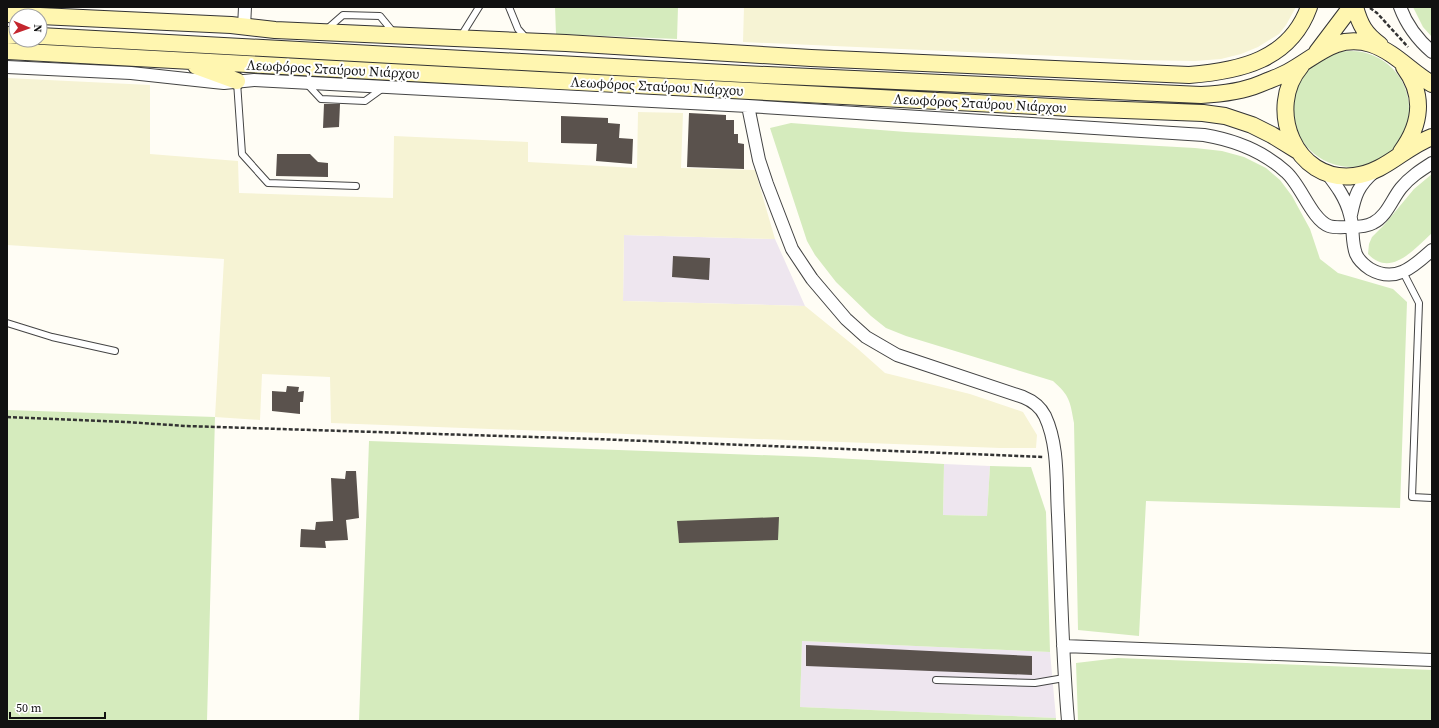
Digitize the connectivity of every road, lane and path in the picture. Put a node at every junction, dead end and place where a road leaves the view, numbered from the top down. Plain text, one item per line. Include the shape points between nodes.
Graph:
1 (245, 7) edge
2 (480, 7) edge
3 (509, 7) edge
4 (1309, 7) edge
5 (1351, 7) edge
6 (1355, 7) edge
7 (1369, 7) edge
8 (1400, 7) edge
9 (48, 16) edge
10 (244, 27) junction
11 (48, 36) edge
12 (458, 39) junction
13 (530, 42) junction
14 (223, 46) junction
15 (7, 51) edge
16 (1388, 51) junction
17 (1432, 52) edge
18 (1405, 56) junction
19 (1311, 58) junction
20 (183, 61) junction
21 (7, 67) edge
22 (646, 69) junction
23 (237, 81) junction
24 (1432, 84) edge
25 (748, 106) junction
26 (1432, 137) edge
27 (1298, 151) junction
28 (1400, 155) junction
29 (1432, 163) edge
30 (1376, 170) junction
31 (1326, 172) junction
32 (356, 186) dead end
33 (1351, 221) junction
34 (1432, 250) edge
35 (1403, 272) junction
36 (7, 323) edge
37 (115, 351) dead end
38 (7, 417) edge
39 (1055, 458) junction
40 (1432, 498) edge
41 (1063, 646) junction
42 (1432, 660) edge
43 (1064, 678) junction
44 (936, 680) dead end
45 (1068, 721) edge

1 - 10 street
2 - 12 lane
3 - 13 lane via 518,29
4 - 13 main road via 1305,18 1290,39 1264,58 1240,67 1189,75
5 - 19 main road
6 - 16 main road via 1363,30
7 - 18 path via 1377,13
8 - 17 street via 1413,33
9 - 10 main road
10 - 12 main road
10 - 14 main road
11 - 14 main road, Λεωφόρος Σταύρου Νιάρχου
12 - 13 main road
13 - 22 main road via 549,51 616,58
14 - 22 main road, Λεωφόρος Σταύρου Νιάρχου
15 - 20 main road, Λεωφόρος Σταύρου Νιάρχου
16 - 18 main road, Λεωφόρος Σταύρου Νιάρχου
16 - 19 main road, Λεωφόρος Σταύρου Νιάρχου via 1365,43 1350,42 1334,45
18 - 24 main road, Λεωφόρος Σταύρου Νιάρχου
18 - 28 main road, Λεωφόρος Σταύρου Νιάρχου via 1416,90 1418,110 1414,132
19 - 22 main road, Λεωφόρος Σταύρου Νιάρχου via 1288,72 1251,88 1201,96
19 - 27 main road, Λεωφόρος Σταύρου Νιάρχου via 1291,79 1286,98 1288,131
20 - 23 main road
20 - 27 main road, Λεωφόρος Σταύρου Νιάρχου via 1203,113 1225,116 1252,125
21 - 23 street via 131,73 214,82
23 - 25 street
23 - 32 lane via 242,154 268,183
25 - 33 street via 1217,137 1250,148 1278,165 1294,180 1324,224 1337,227
25 - 39 street via 759,160 792,249 812,279 846,319 866,337 897,355 1034,402 1047,420
26 - 28 main road, Λεωφόρος Σταύρου Νιάρχου
27 - 31 main road, Λεωφόρος Σταύρου Νιάρχου via 1313,165
28 - 30 main road, Λεωφόρος Σταύρου Νιάρχου
29 - 33 street via 1410,179 1377,221 1365,226
30 - 31 main road, Λεωφόρος Σταύρου Νιάρχου via 1352,176
30 - 33 street via 1354,198
31 - 33 street via 1340,191
33 - 35 street via 1356,255 1361,263 1381,274
34 - 35 street
35 - 40 lane via 1419,303 1412,497
36 - 37 lane via 52,337
38 - 39 path
39 - 41 street
41 - 42 street
41 - 43 street
43 - 44 lane via 1035,683
43 - 45 street

